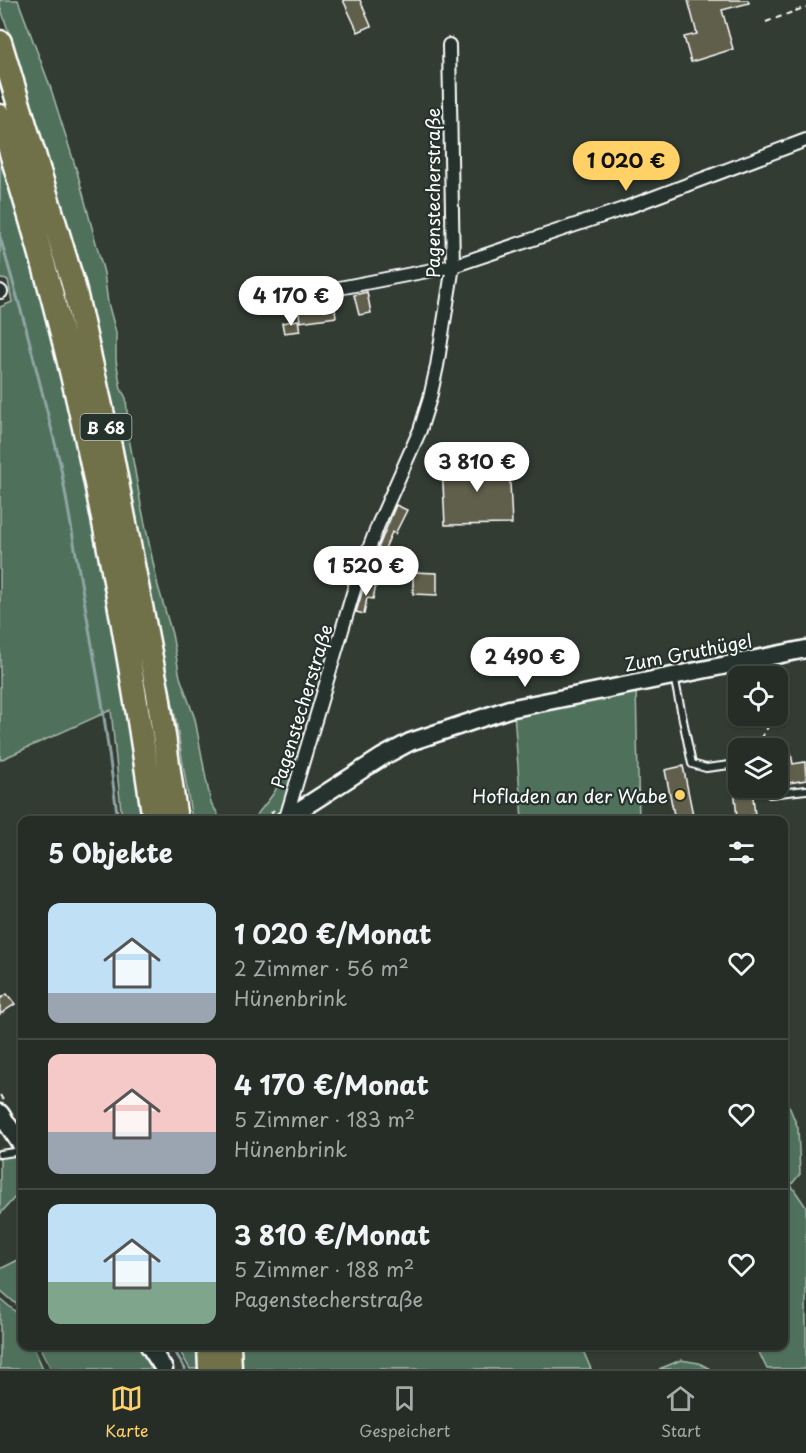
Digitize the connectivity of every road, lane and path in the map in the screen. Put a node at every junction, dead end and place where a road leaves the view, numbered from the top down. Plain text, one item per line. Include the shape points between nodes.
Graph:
1 (806, 7) edge
2 (766, 22) dead end
3 (0, 42) edge
4 (449, 45) dead end
5 (0, 116) edge
6 (806, 140) edge
7 (453, 266) junction
8 (272, 302) dead end
9 (806, 649) edge
10 (674, 675) junction
11 (728, 765) edge
12 (806, 790) edge
13 (788, 792) edge
14 (153, 816) edge
15 (175, 816) edge
16 (286, 816) edge
17 (290, 816) edge
18 (0, 1113) edge
19 (18, 1140) edge
20 (18, 1152) edge
21 (0, 1154) edge
22 (152, 1350) edge
23 (209, 1350) edge
24 (229, 1350) edge
25 (164, 1369) edge
26 (210, 1369) edge
27 (230, 1369) edge

1 - 2 path
3 - 15 highway, B 68 via 74,287 99,397 156,683
4 - 7 street, Pagenstecherstraße
5 - 14 highway, B 68 via 53,299 90,457 137,701
6 - 7 street via 623,209
7 - 8 street
7 - 16 street, Pagenstecherstraße via 430,399 356,583
9 - 10 street, Zum Gruthügel
10 - 11 lane via 692,765
10 - 17 street, Zum Gruthügel via 509,709 439,731 382,757
12 - 13 lane
18 - 19 street
20 - 21 lane
22 - 25 street
23 - 26 highway
24 - 27 highway

